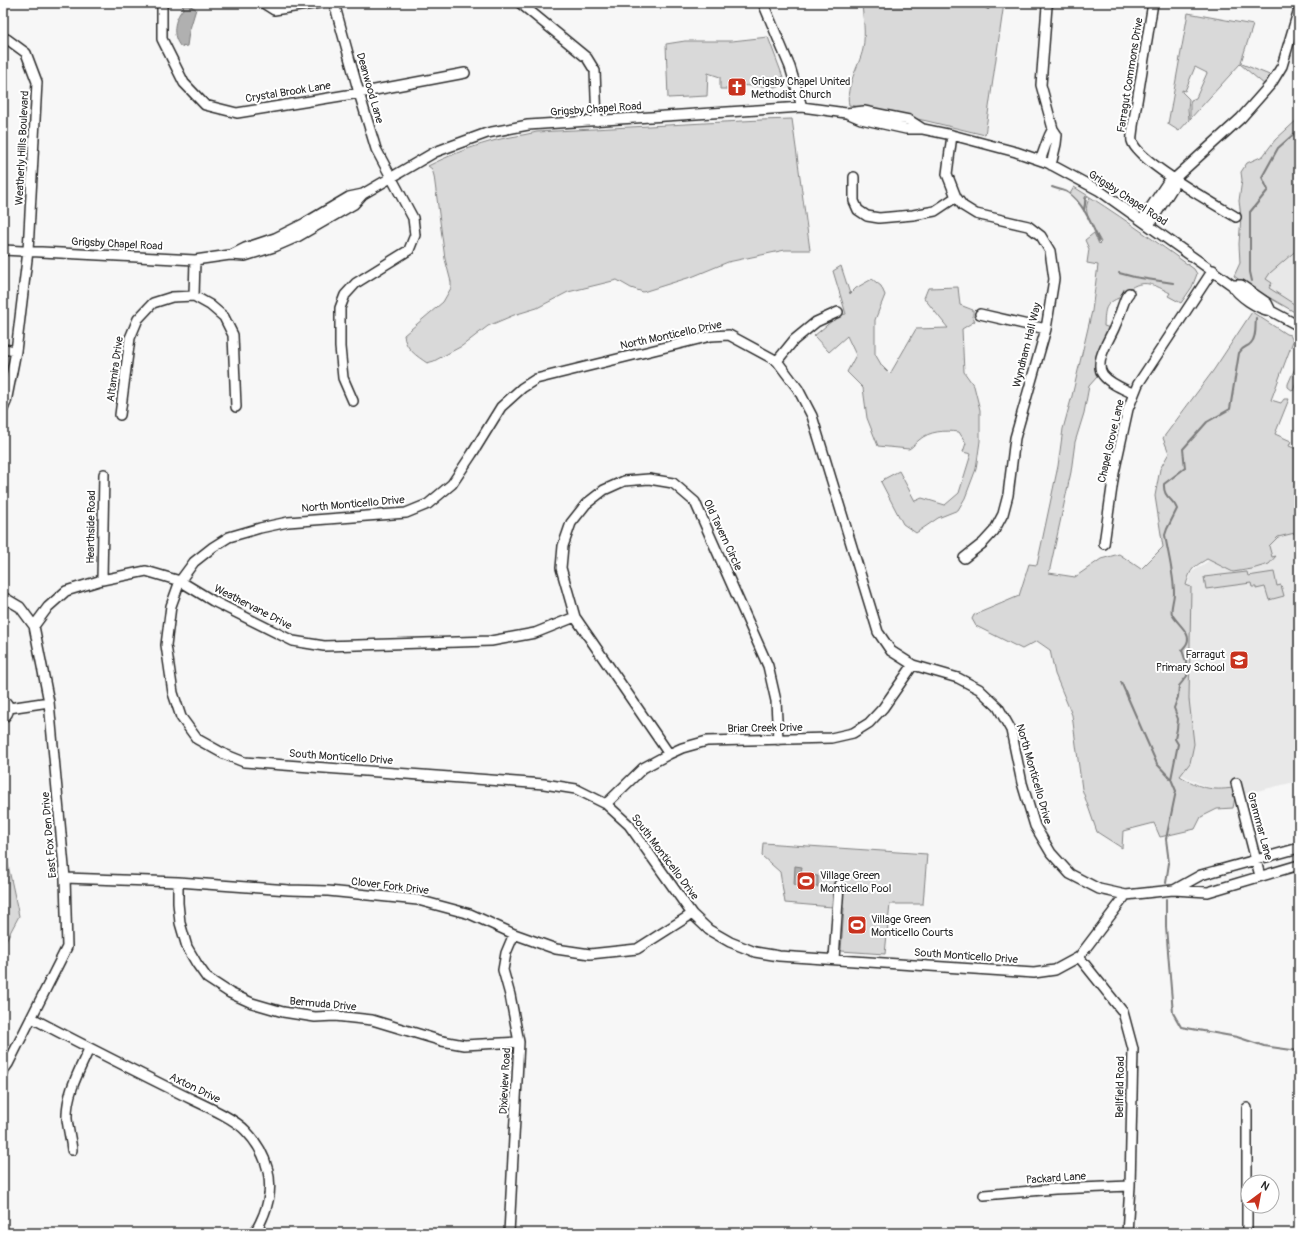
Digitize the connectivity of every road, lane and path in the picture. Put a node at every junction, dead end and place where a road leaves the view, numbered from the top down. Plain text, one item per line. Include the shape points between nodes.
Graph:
1 (162, 3) edge
2 (263, 3) edge
3 (320, 3) edge
4 (334, 3) edge
5 (520, 3) edge
6 (763, 3) edge
7 (1049, 3) edge
8 (1153, 3) edge
9 (1299, 9) edge
10 (3, 38) edge
11 (465, 73) dead end
12 (359, 93) junction
13 (802, 107) junction
14 (597, 121) junction
15 (1053, 129) junction
16 (952, 135) junction
17 (1040, 160) junction
18 (1051, 165) junction
19 (392, 177) junction
20 (854, 177) dead end
21 (1174, 179) junction
22 (956, 197) junction
23 (1236, 217) dead end
24 (1146, 222) junction
25 (3, 250) edge
26 (28, 251) junction
27 (195, 260) junction
28 (1213, 270) junction
29 (1128, 294) dead end
30 (194, 296) junction
31 (838, 312) dead end
32 (980, 314) dead end
33 (1299, 326) edge
34 (1046, 329) junction
35 (3, 349) edge
36 (16, 351) junction
37 (777, 362) junction
38 (1134, 394) junction
39 (353, 401) dead end
40 (236, 407) dead end
41 (3, 408) edge
42 (120, 415) dead end
43 (104, 474) dead end
44 (1104, 544) dead end
45 (964, 558) dead end
46 (102, 580) junction
47 (180, 582) junction
48 (3, 597) edge
49 (575, 616) junction
50 (34, 626) junction
51 (913, 665) junction
52 (3, 700) edge
53 (49, 702) junction
54 (9, 708) junction
55 (3, 718) edge
56 (778, 740) junction
57 (669, 754) junction
58 (1236, 783) dead end
59 (606, 804) junction
60 (1299, 848) edge
61 (1256, 860) junction
62 (1299, 866) edge
63 (1260, 876) junction
64 (65, 878) junction
65 (178, 882) junction
66 (839, 885) dead end
67 (1173, 890) junction
68 (1126, 896) junction
69 (692, 914) junction
70 (514, 934) junction
71 (1079, 958) junction
72 (834, 959) junction
73 (32, 1018) junction
74 (519, 1042) junction
75 (89, 1049) junction
76 (3, 1071) edge
77 (1247, 1108) dead end
78 (72, 1150) dead end
79 (1130, 1186) junction
80 (984, 1195) dead end
81 (254, 1233) edge
82 (509, 1233) edge
83 (1127, 1233) edge
84 (1247, 1233) edge

1 - 12 street, Crystal Brook Lane via 162,40 184,83 205,105 237,113
2 - 3 street via 274,10
4 - 12 street, Deanwood Lane
5 - 14 street via 587,58 595,71
6 - 13 street via 790,67
7 - 15 street via 1041,84
8 - 21 street, Farragut Commons Drive via 1132,141 1138,152
9 - 21 street via 1282,66 1271,84 1241,118
10 - 26 street, Weatherly Hills Boulevard via 26,53 37,82
11 - 12 street, Crystal Brook Lane
12 - 19 street, Deanwood Lane via 376,149
13 - 14 street, Grigsby Chapel Road
13 - 16 street, Grigsby Chapel Road via 846,113 899,128 923,129
14 - 19 street, Grigsby Chapel Road via 528,125 487,133 435,152
15 - 17 street
15 - 18 street via 1057,135
16 - 17 street, Grigsby Chapel Road
16 - 22 street, Wyndham Hall Way via 946,174
17 - 18 street, Grigsby Chapel Road
18 - 24 street, Grigsby Chapel Road via 1100,191
19 - 27 street, Grigsby Chapel Road via 363,194 354,204 288,241 245,256 230,255
19 - 39 street, Deanwood Lane via 413,218 415,235 409,250 356,283 345,295 340,308 343,378
20 - 22 street via 854,201 858,210 867,216 879,218 935,211
21 - 23 street, Farragut Commons Drive
21 - 24 street via 1173,187
22 - 34 street, Wyndham Hall Way via 963,206 976,214 1028,226 1041,236 1050,251 1054,279
24 - 28 street, Grigsby Chapel Road
25 - 26 street, Grigsby Chapel Road
26 - 27 street, Grigsby Chapel Road
26 - 36 street, Weatherly Hills Boulevard
27 - 30 street
28 - 33 street, Grigsby Chapel Road via 1232,285 1241,285 1266,303 1271,310
28 - 38 street, Chapel Grove Lane
29 - 38 street via 1104,349 1100,367 1108,380
30 - 40 street via 224,317 233,335
30 - 42 street, Altamira Drive via 172,297 153,304 138,319 130,338
31 - 37 street via 816,322 799,335
32 - 34 street
34 - 45 street, Wyndham Hall Way via 1015,438 1003,514 994,531
35 - 36 street
36 - 41 street, Weatherly Hills Boulevard
37 - 47 street, North Monticello Drive via 729,335 711,336 536,380 522,388 501,407 452,484 428,504 406,513 288,522 237,535 208,550 194,562
37 - 51 street, North Monticello Drive via 798,389 812,416 878,632 891,651
38 - 44 street, Chapel Grove Lane via 1128,409 1114,473
43 - 46 street, Hearthside Road
46 - 47 street, Weathervane Drive via 146,571
46 - 50 street, Weathervane Drive via 66,591 48,607
47 - 49 street, Weathervane Drive via 292,641 324,646 491,641 535,633
47 - 59 street, South Monticello Drive via 171,606 166,645 173,693 181,718 197,738 224,754 244,762 544,784 576,789
48 - 50 street, East Fox Den Drive via 20,607
49 - 56 street, Old Tavern Circle via 561,568 563,546 571,523 586,504 604,490 624,481 649,479 672,483 694,502 768,666 776,701
49 - 57 street, Old Tavern Circle
50 - 53 street, East Fox Den Drive
51 - 56 street, Briar Creek Drive via 883,708 869,723 853,733 831,738
51 - 68 street, North Monticello Drive via 958,678 979,689 998,707 1011,730 1022,783 1035,826 1051,853 1070,874 1099,889
52 - 54 street
53 - 54 street
53 - 64 street, East Fox Den Drive
54 - 55 street via 7,716
56 - 57 street, Briar Creek Drive via 707,741
57 - 59 street, Briar Creek Drive via 643,768
58 - 61 street, Grammar Lane
59 - 69 street, South Monticello Drive via 628,826
60 - 61 street
61 - 63 street, Grammar Lane
61 - 67 street via 1201,875
62 - 63 street
63 - 67 street via 1208,892
64 - 65 street, Clover Fork Drive
64 - 73 street, East Fox Den Drive via 67,947
65 - 70 street, Clover Fork Drive via 418,900 470,914
65 - 74 street, Bermuda Drive via 180,923 187,947 196,964 207,978 252,1004 315,1017 335,1016 372,1020 464,1045
66 - 72 street
67 - 68 street
68 - 71 street, South Monticello Drive
69 - 70 street, Clover Fork Drive via 638,949 590,954 556,949
69 - 72 street, South Monticello Drive via 708,930 755,952
70 - 74 street, Dixieview Road via 506,953 503,970
71 - 72 street, South Monticello Drive via 1055,970 1034,973
71 - 79 street, Bellfield Road via 1123,1012 1133,1049
73 - 75 street, Axton Drive
73 - 76 street, East Fox Den Drive
74 - 82 street, Dixieview Road
75 - 78 street via 73,1083 69,1102 67,1119
75 - 81 street, Axton Drive via 224,1115 245,1130 260,1149 270,1175 268,1204
77 - 84 street
79 - 80 street, Packard Lane
79 - 83 street, Bellfield Road

